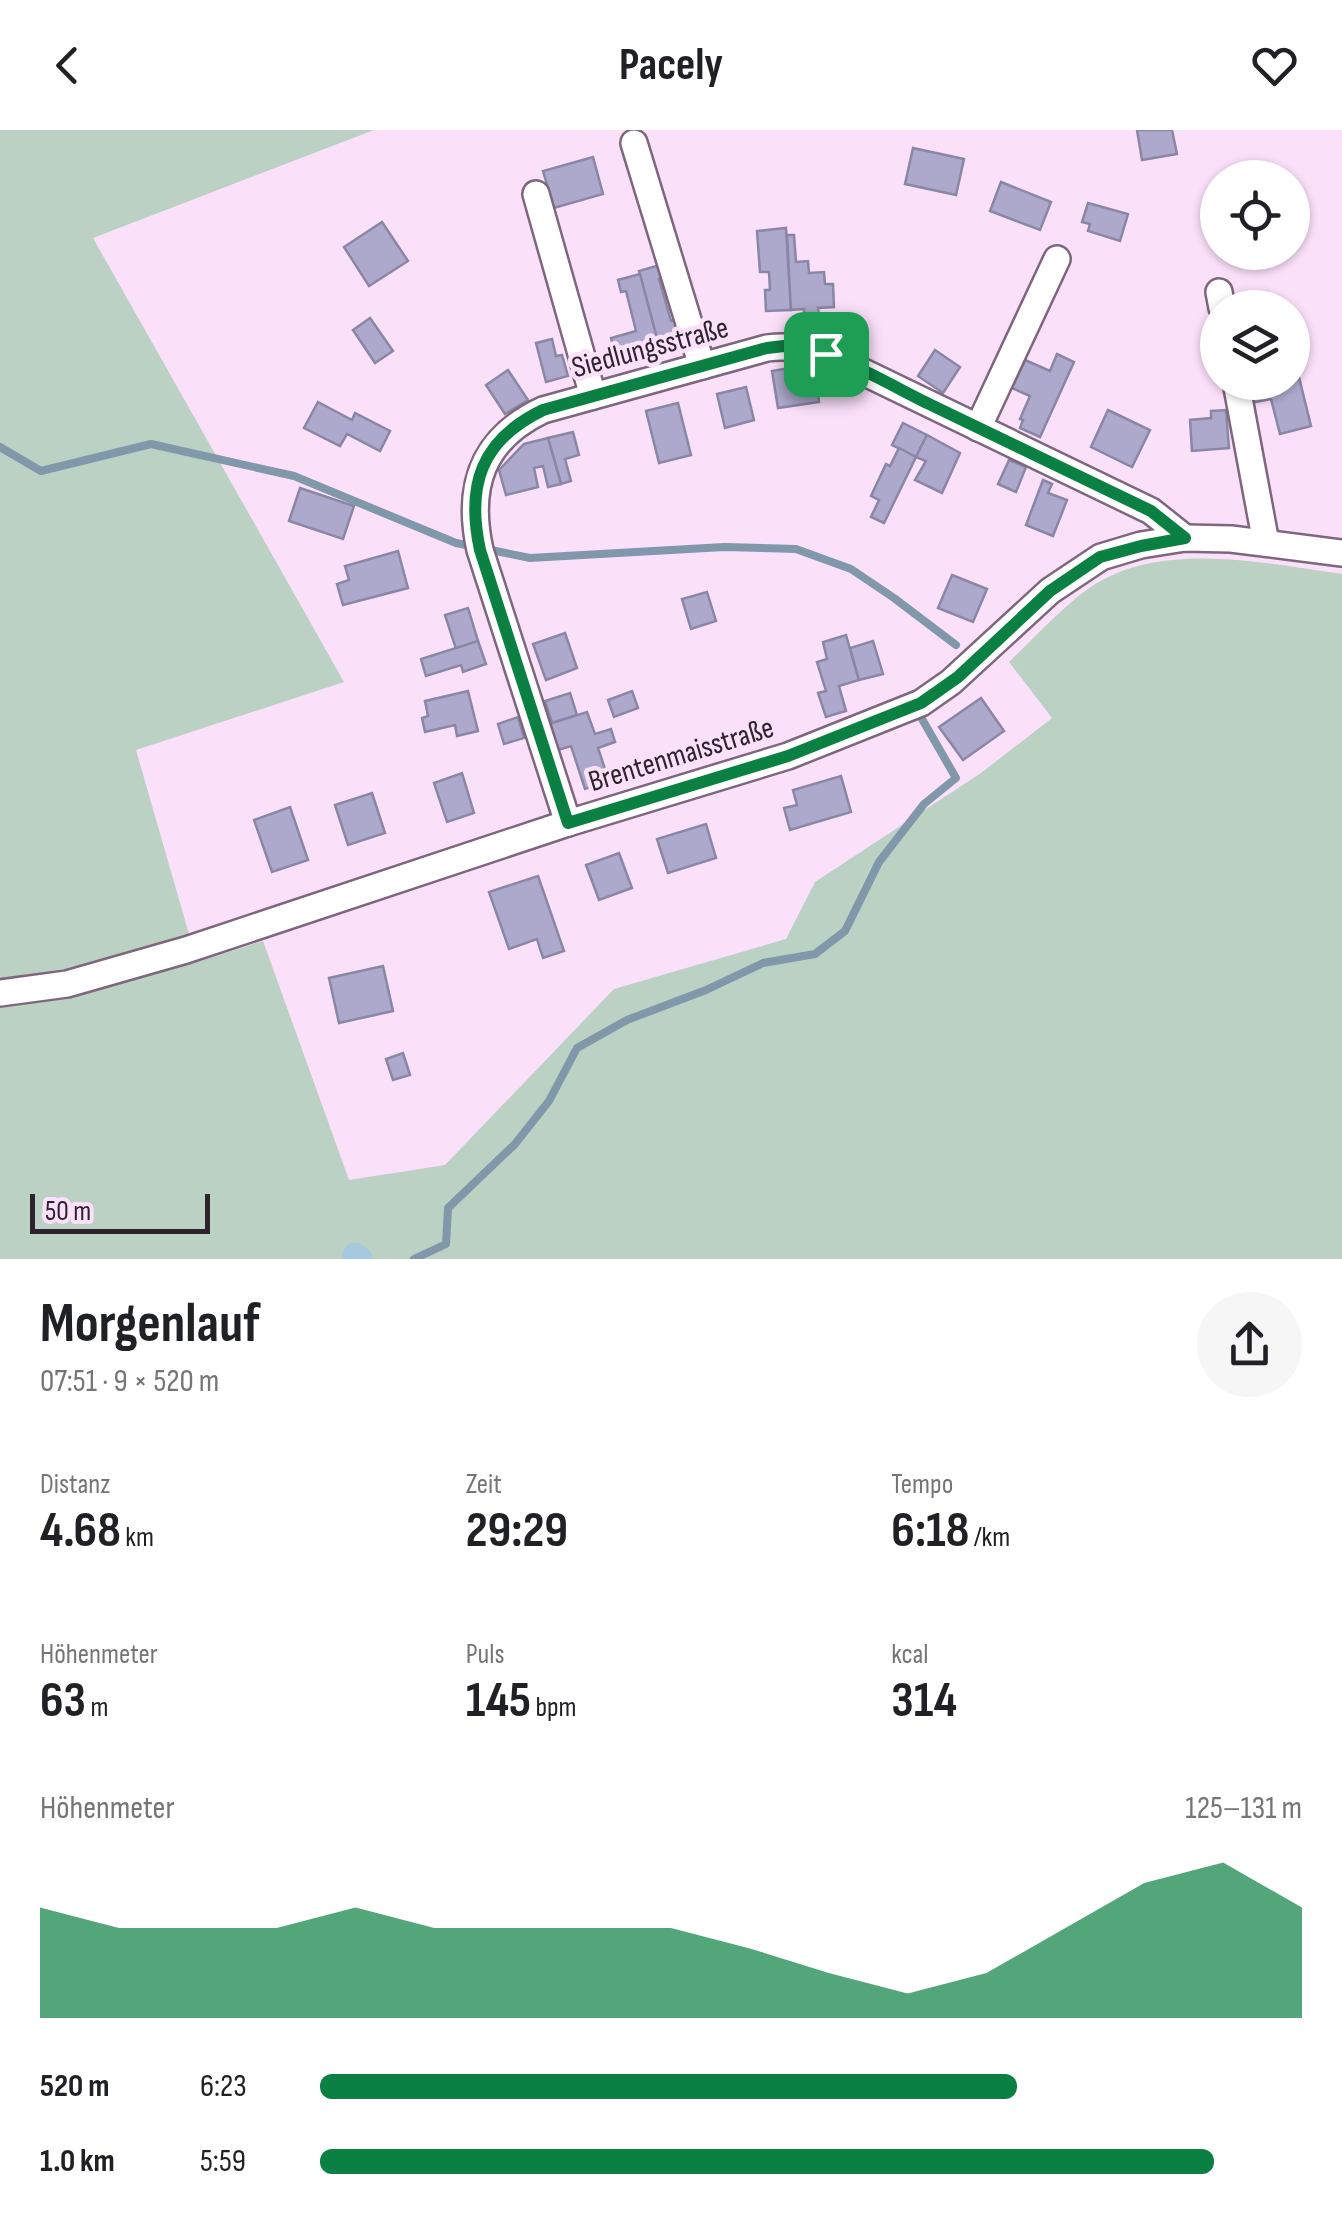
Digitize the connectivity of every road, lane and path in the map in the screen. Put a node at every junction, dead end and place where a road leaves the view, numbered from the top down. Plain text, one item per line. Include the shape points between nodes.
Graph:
1 (634, 143) dead end
2 (536, 194) dead end
3 (1057, 259) dead end
4 (702, 366) junction
5 (593, 396) junction
6 (1239, 400) edge
7 (978, 428) junction
8 (1185, 538) junction
9 (1266, 543) junction
10 (1342, 552) edge
11 (568, 823) junction
12 (0, 993) edge

1 - 4 street
2 - 5 street
3 - 7 street
4 - 5 street, Siedlungsstraße
4 - 7 street, Siedlungsstraße via 767,348 800,347
5 - 11 street, Siedlungsstraße via 543,410 511,428 486,461 474,506 480,550
6 - 9 street
7 - 8 street, Siedlungsstraße via 1151,511
8 - 9 street, Brentenmaisstraße
8 - 11 street, Brentenmaisstraße via 1100,557 1050,591 921,703 788,756
9 - 10 street, Brentenmaisstraße
11 - 12 street, Brentenmaisstraße via 186,950 67,984

